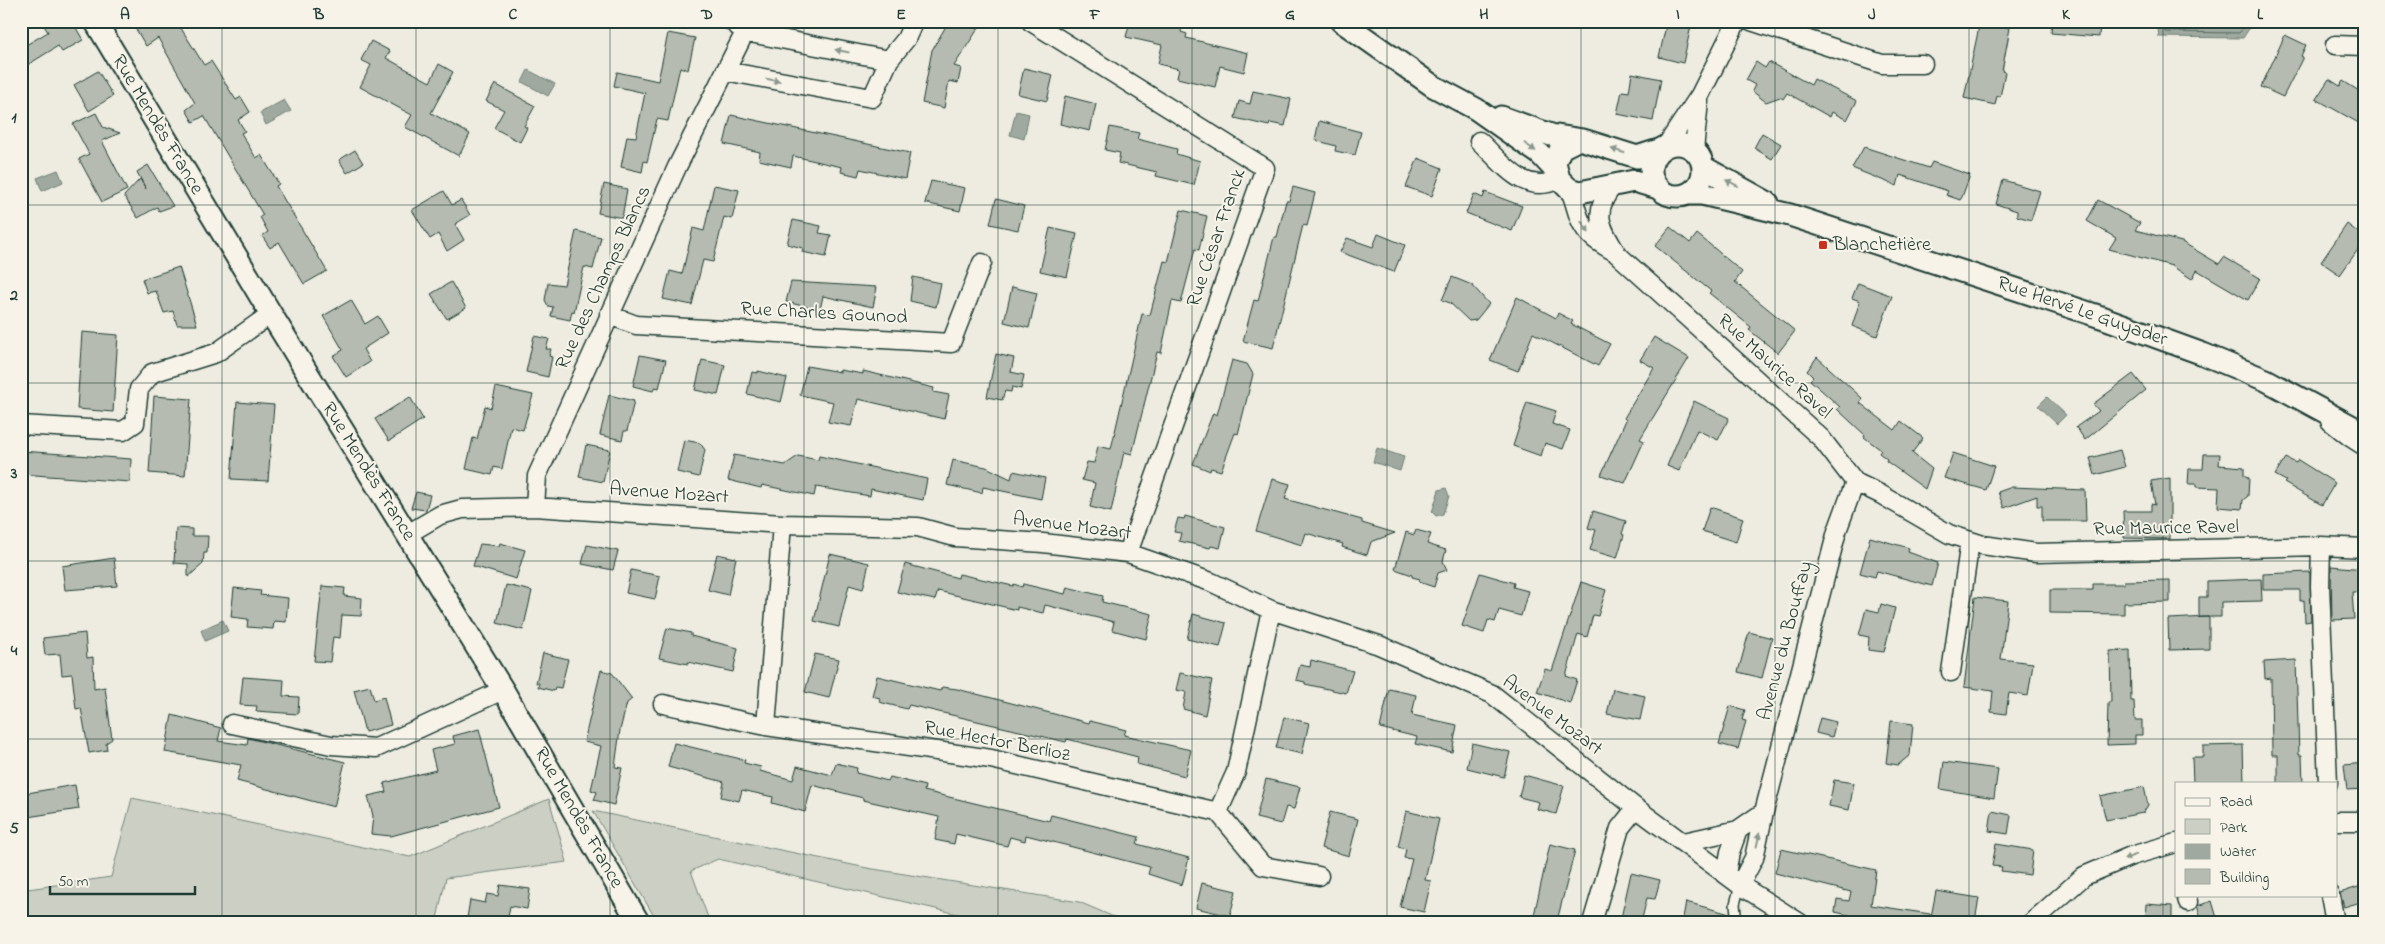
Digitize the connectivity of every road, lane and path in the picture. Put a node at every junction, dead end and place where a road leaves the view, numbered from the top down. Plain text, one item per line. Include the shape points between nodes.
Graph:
1 (95, 21) edge
2 (731, 21) edge
3 (914, 21) edge
4 (1030, 21) edge
5 (1340, 21) edge
6 (1737, 21) edge
7 (1751, 21) edge
8 (745, 32) junction
9 (2335, 45) dead end
10 (2364, 46) edge
11 (889, 60) junction
12 (1923, 64) dead end
13 (725, 71) junction
14 (1700, 95) junction
15 (1476, 109) junction
16 (1577, 140) junction
17 (1479, 141) dead end
18 (1663, 148) junction
19 (1698, 158) junction
20 (1561, 179) junction
21 (1613, 186) junction
22 (1658, 188) junction
23 (1687, 194) junction
24 (1790, 215) junction
25 (1617, 254) junction
26 (982, 263) dead end
27 (270, 314) junction
28 (609, 315) junction
29 (2303, 399) junction
30 (21, 425) edge
31 (2364, 433) edge
32 (2364, 446) edge
33 (1855, 482) junction
34 (535, 507) junction
35 (782, 524) junction
36 (406, 534) junction
37 (1970, 541) junction
38 (2321, 546) junction
39 (2364, 548) edge
40 (1128, 552) junction
41 (1271, 610) junction
42 (1951, 672) dead end
43 (503, 690) junction
44 (663, 704) dead end
45 (232, 724) dead end
46 (766, 726) junction
47 (2328, 782) edge
48 (1636, 808) junction
49 (1218, 812) junction
50 (1764, 812) junction
51 (2338, 821) edge
52 (2364, 821) edge
53 (1738, 830) junction
54 (1684, 842) junction
55 (2175, 848) edge
56 (1726, 874) junction
57 (1318, 876) dead end
58 (1740, 885) junction
59 (2330, 896) edge
60 (639, 923) edge
61 (1592, 923) edge
62 (1737, 923) edge
63 (1800, 923) edge
64 (2031, 923) edge
65 (2335, 923) edge

1 - 27 street, Rue Mendès France
2 - 8 street
3 - 11 street via 906,39
4 - 40 street, Rue César Franck via 1265,168
5 - 15 street via 1433,86
6 - 14 street
7 - 12 street via 1882,64
11 -> 8 street
8 - 13 street, Rue des Champs Blancs
9 - 10 street
13 -> 11 street via 872,98
13 - 28 street, Rue des Champs Blancs
14 - 18 street
14 - 19 street via 1695,121
15 - 16 street via 1551,135
15 -> 20 street via 1540,154
18 -> 16 street via 1636,157
16 - 20 street via 1561,148 1555,162
17 - 20 street via 1528,184 1543,186
18 - 19 street via 1685,145
18 - 22 street via 1651,165
19 - 23 street via 1701,180
24 -> 19 street, Rue Hervé Le Guyader
20 - 21 street via 1580,192
20 -> 25 street via 1576,202 1583,227
21 - 22 street via 1634,181
21 - 25 street, Rue Maurice Ravel via 1603,200 1600,215 1604,232
22 - 23 street via 1672,195
23 - 24 street, Rue Hervé Le Guyader via 1702,194
24 - 29 street, Rue Hervé Le Guyader via 2101,317 2203,354
25 - 33 street, Rue Maurice Ravel via 1821,438
26 - 28 street, Rue Charles Gounod via 951,343 636,325
27 - 30 street via 216,353 152,373 139,389 135,423 123,431
27 - 36 street, Rue Mendès France
28 - 34 street, Rue des Champs Blancs via 537,476
29 - 31 street, Rue Hervé Le Guyader
29 - 32 street
33 - 37 street, Rue Maurice Ravel via 1949,534
33 - 50 street, Avenue du Bouffay via 1837,531
34 - 35 street, Avenue Mozart
34 - 36 street, Avenue Mozart via 462,509 440,514
35 - 40 street, Avenue Mozart via 918,527 955,537
35 - 46 street
36 - 43 street, Rue Mendès France
37 - 38 street, Rue Maurice Ravel via 2036,553
37 - 42 street
38 - 39 street, Rue Maurice Ravel
38 - 47 street
40 - 41 street, Avenue Mozart via 1211,582
41 - 48 street, Avenue Mozart via 1379,645 1492,694
41 - 49 street via 1236,772
43 - 45 street via 376,748 330,744
43 - 60 street, Rue Mendès France
44 - 46 street, Rue Hector Berlioz
46 - 49 street, Rue Hector Berlioz via 991,759
48 - 54 street, Avenue Mozart
48 - 61 street via 1620,828
49 - 57 street via 1263,866
50 - 53 street
58 -> 50 street, Avenue du Bouffay via 1754,858
51 - 52 street
53 - 54 street
53 - 56 street
54 - 56 street, Avenue Mozart
55 -> 64 street via 2131,856 2084,876
56 - 58 street, Avenue Mozart
58 - 62 lane via 1734,904
58 - 63 street, Avenue Mozart
59 - 65 street

